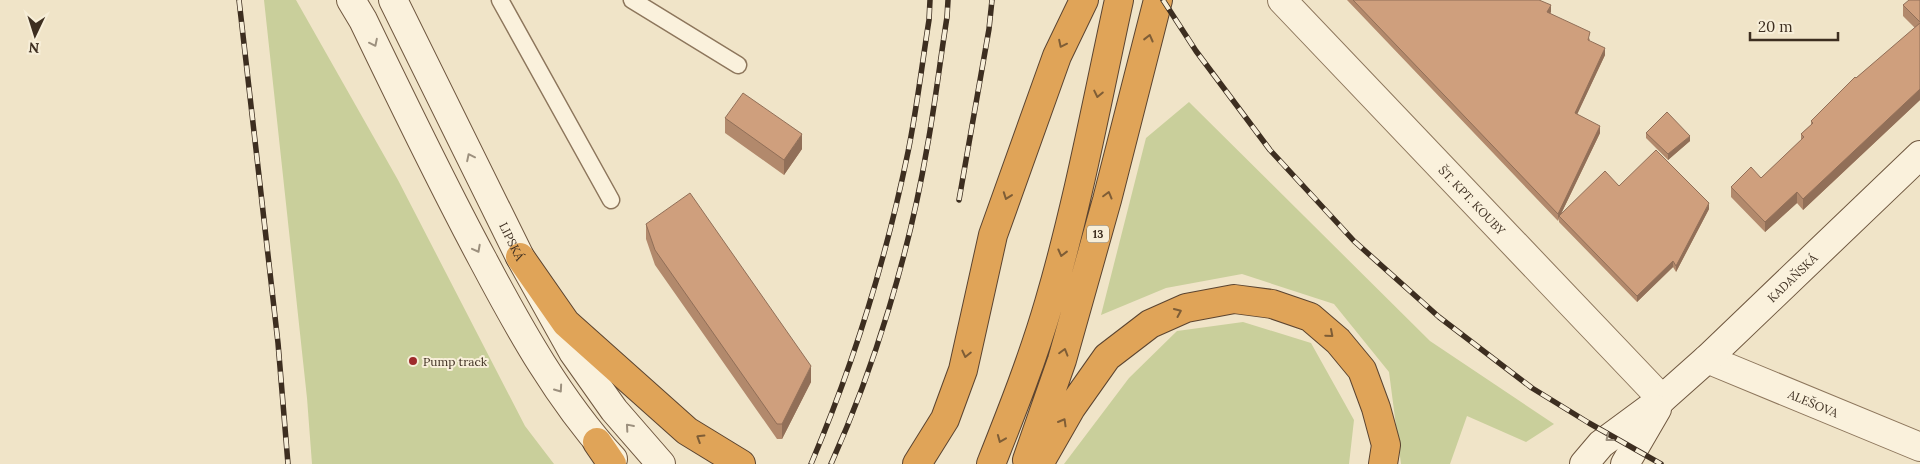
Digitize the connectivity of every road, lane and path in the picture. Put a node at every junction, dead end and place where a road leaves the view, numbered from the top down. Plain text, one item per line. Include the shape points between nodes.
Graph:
1 (351, 0) edge
2 (393, 0) edge
3 (500, 0) edge
4 (632, 0) edge
5 (1084, 0) edge
6 (1119, 0) edge
7 (1158, 0) edge
8 (1282, 0) edge
9 (738, 65) dead end
10 (1920, 155) edge
11 (611, 200) dead end
12 (520, 257) junction
13 (1707, 359) junction
14 (1662, 399) junction
15 (1920, 448) edge
16 (604, 453) edge
17 (617, 464) edge
18 (661, 464) edge
19 (741, 464) edge
20 (918, 464) edge
21 (991, 464) edge
22 (1026, 464) edge
23 (1039, 464) edge
24 (1383, 464) edge
25 (1584, 464) edge
26 (1626, 464) edge

1 -> 16 street via 517,326
12 -> 2 street, LIPSKÁ
3 - 11 lane
4 - 9 lane
5 -> 20 highway via 1057,56 993,235 960,378 945,419
6 -> 21 highway, 13 via 1076,198 1051,294
22 -> 7 highway, 13 via 1064,351 1107,200
8 - 14 street, ŠT. KPT. KOUBY
10 - 13 street, KADAŇSKÁ
18 -> 12 street, LIPSKÁ via 614,410 573,352
19 -> 12 highway via 687,431 566,323
13 - 14 street, KADAŇSKÁ
13 - 15 street, ALEŠOVA
14 -> 25 street, KADAŇSKÁ via 1601,444
14 - 26 street, KADAŇSKÁ
16 - 17 street
23 -> 24 highway via 1071,408 1107,357 1150,324 1186,308 1234,299 1272,304 1310,317 1338,341 1362,370 1376,408 1386,446

